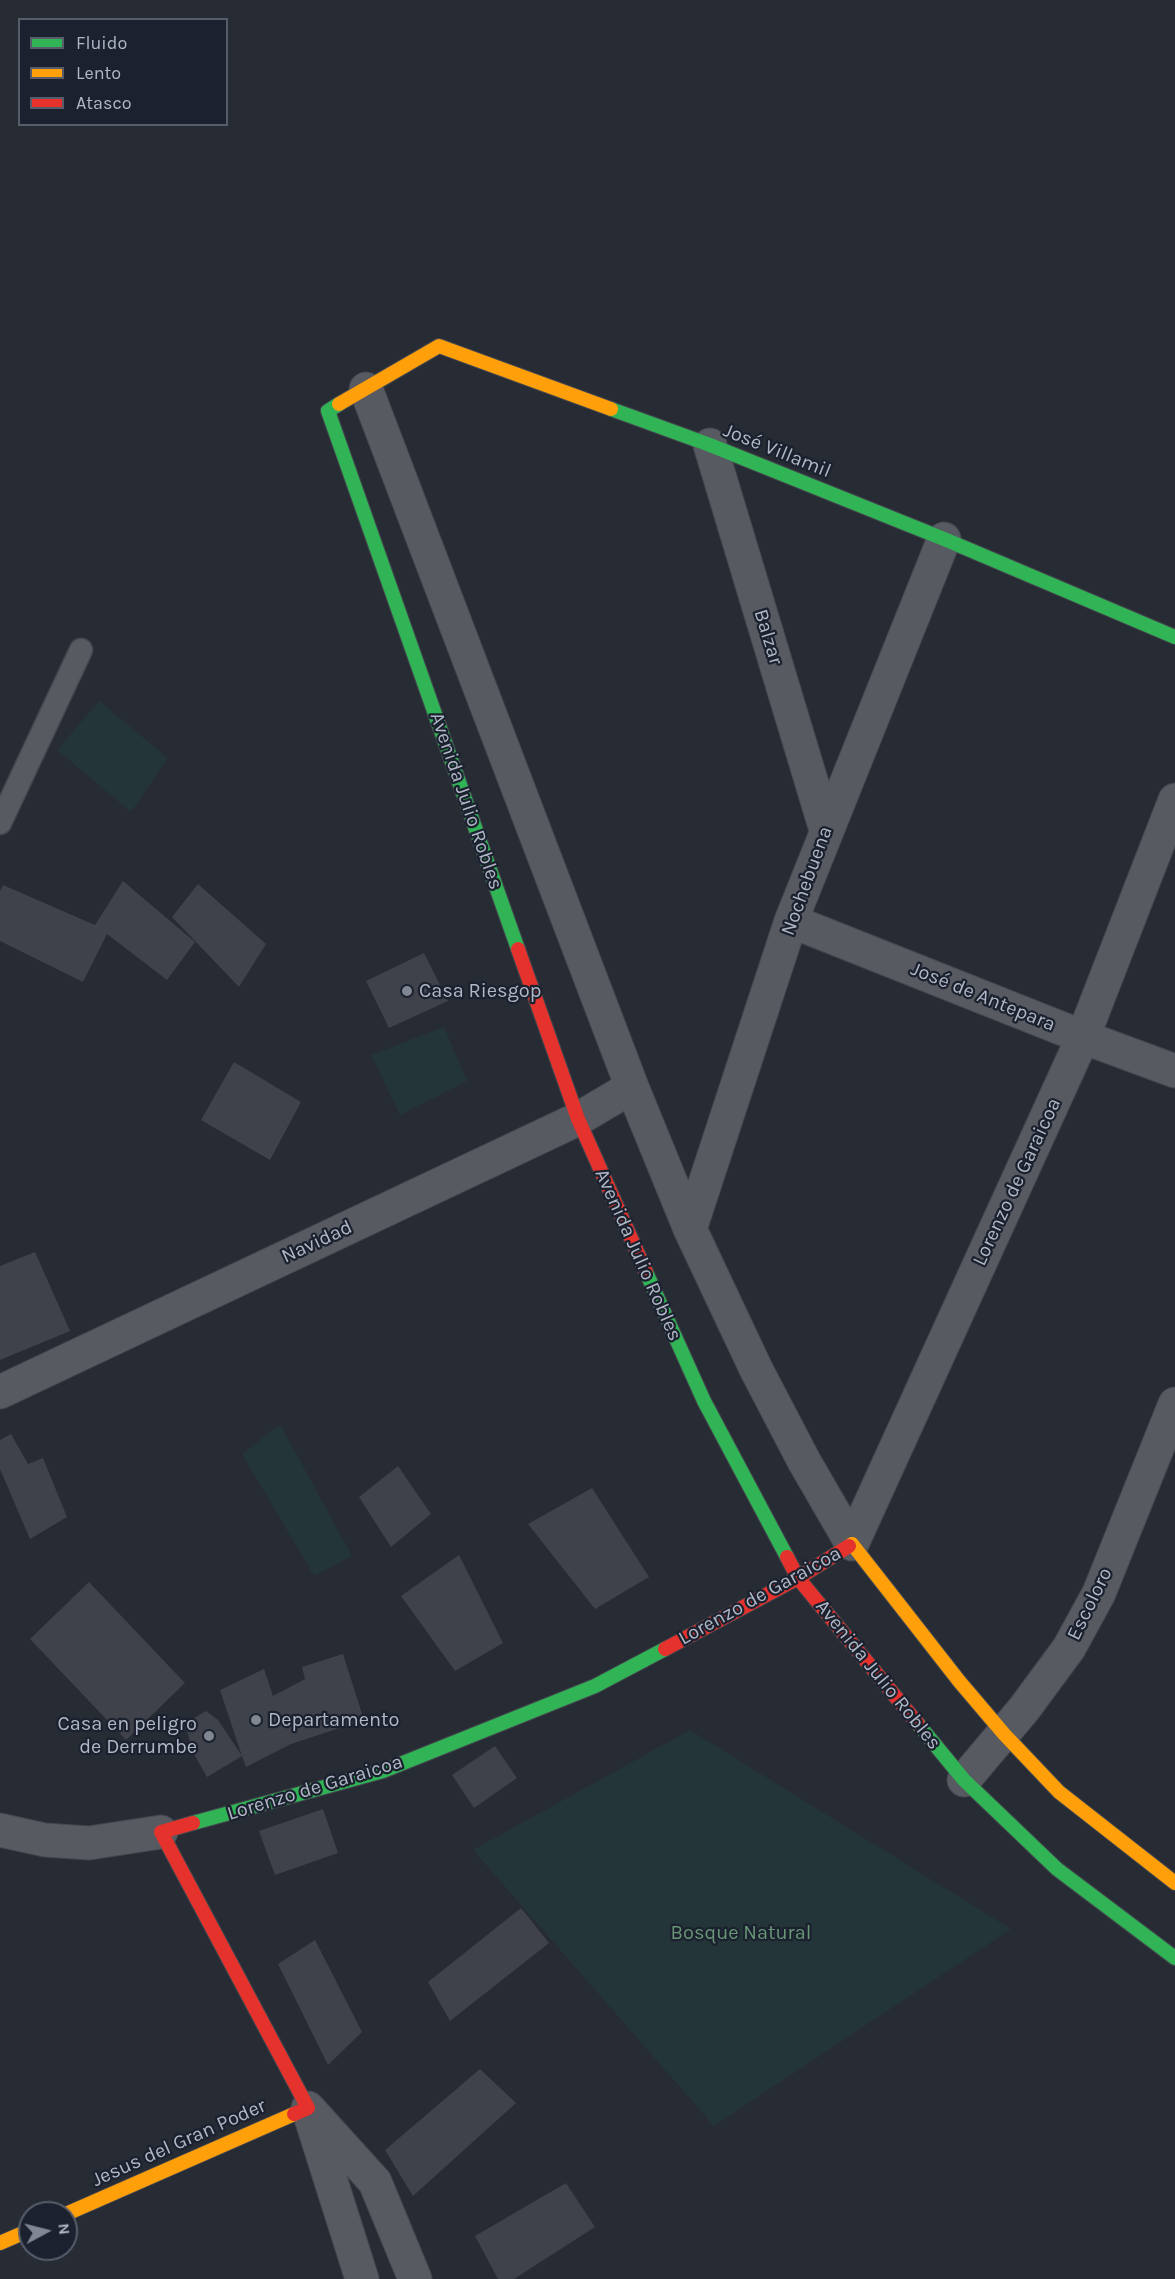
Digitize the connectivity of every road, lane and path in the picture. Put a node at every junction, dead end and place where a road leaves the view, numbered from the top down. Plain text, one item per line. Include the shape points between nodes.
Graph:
1 (366, 389) junction
2 (710, 445) junction
3 (944, 539) junction
4 (1175, 637) edge
5 (81, 650) dead end
6 (1175, 800) edge
7 (0, 823) edge
8 (826, 830) junction
9 (791, 921) junction
10 (1083, 1037) junction
11 (1175, 1071) edge
12 (632, 1087) junction
13 (578, 1119) junction
14 (690, 1229) junction
15 (0, 1392) edge
16 (1175, 1404) edge
17 (852, 1544) junction
18 (798, 1578) junction
19 (1004, 1734) junction
20 (964, 1780) junction
21 (0, 1830) edge
22 (161, 1832) junction
23 (1175, 1882) edge
24 (1175, 1958) edge
25 (308, 2108) junction
26 (78, 2209) edge
27 (18, 2235) edge
28 (0, 2243) edge
29 (362, 2279) edge
30 (415, 2279) edge

1 - 2 main road, José Villamil via 439,346
1 - 12 street
1 - 13 main road, Avenida Julio Robles via 328,411
2 - 3 main road, José Villamil
2 - 8 street, Balzar
3 - 4 main road, José Villamil
3 - 8 street, Nochebuena
5 - 7 lane
6 - 10 street, Lorenzo de Garaicoa
8 - 9 street, Nochebuena
9 - 10 street, José de Antepara
9 - 14 street, Nochebuena
10 - 11 street, José de Antepara
10 - 17 street, Lorenzo de Garaicoa
12 - 13 street, Navidad
12 - 14 street
13 - 15 street, Navidad
13 - 18 main road, Avenida Julio Robles via 704,1401
14 - 17 street via 756,1369
16 - 19 street, Escoloro via 1099,1593 1069,1648
17 - 18 main road, Lorenzo de Garaicoa
17 - 19 main road
18 - 20 main road, Avenida Julio Robles
18 - 22 main road, Lorenzo de Garaicoa via 595,1686 383,1771
19 - 20 street, Escoloro
19 - 23 main road via 1059,1792
20 - 24 main road, Avenida Julio Robles via 1057,1869
21 - 22 street, Lorenzo de Garaicoa via 45,1840 89,1843
22 - 25 main road
25 - 26 main road, Jesus del Gran Poder
25 - 29 street
25 - 30 street via 375,2182
27 - 28 main road

